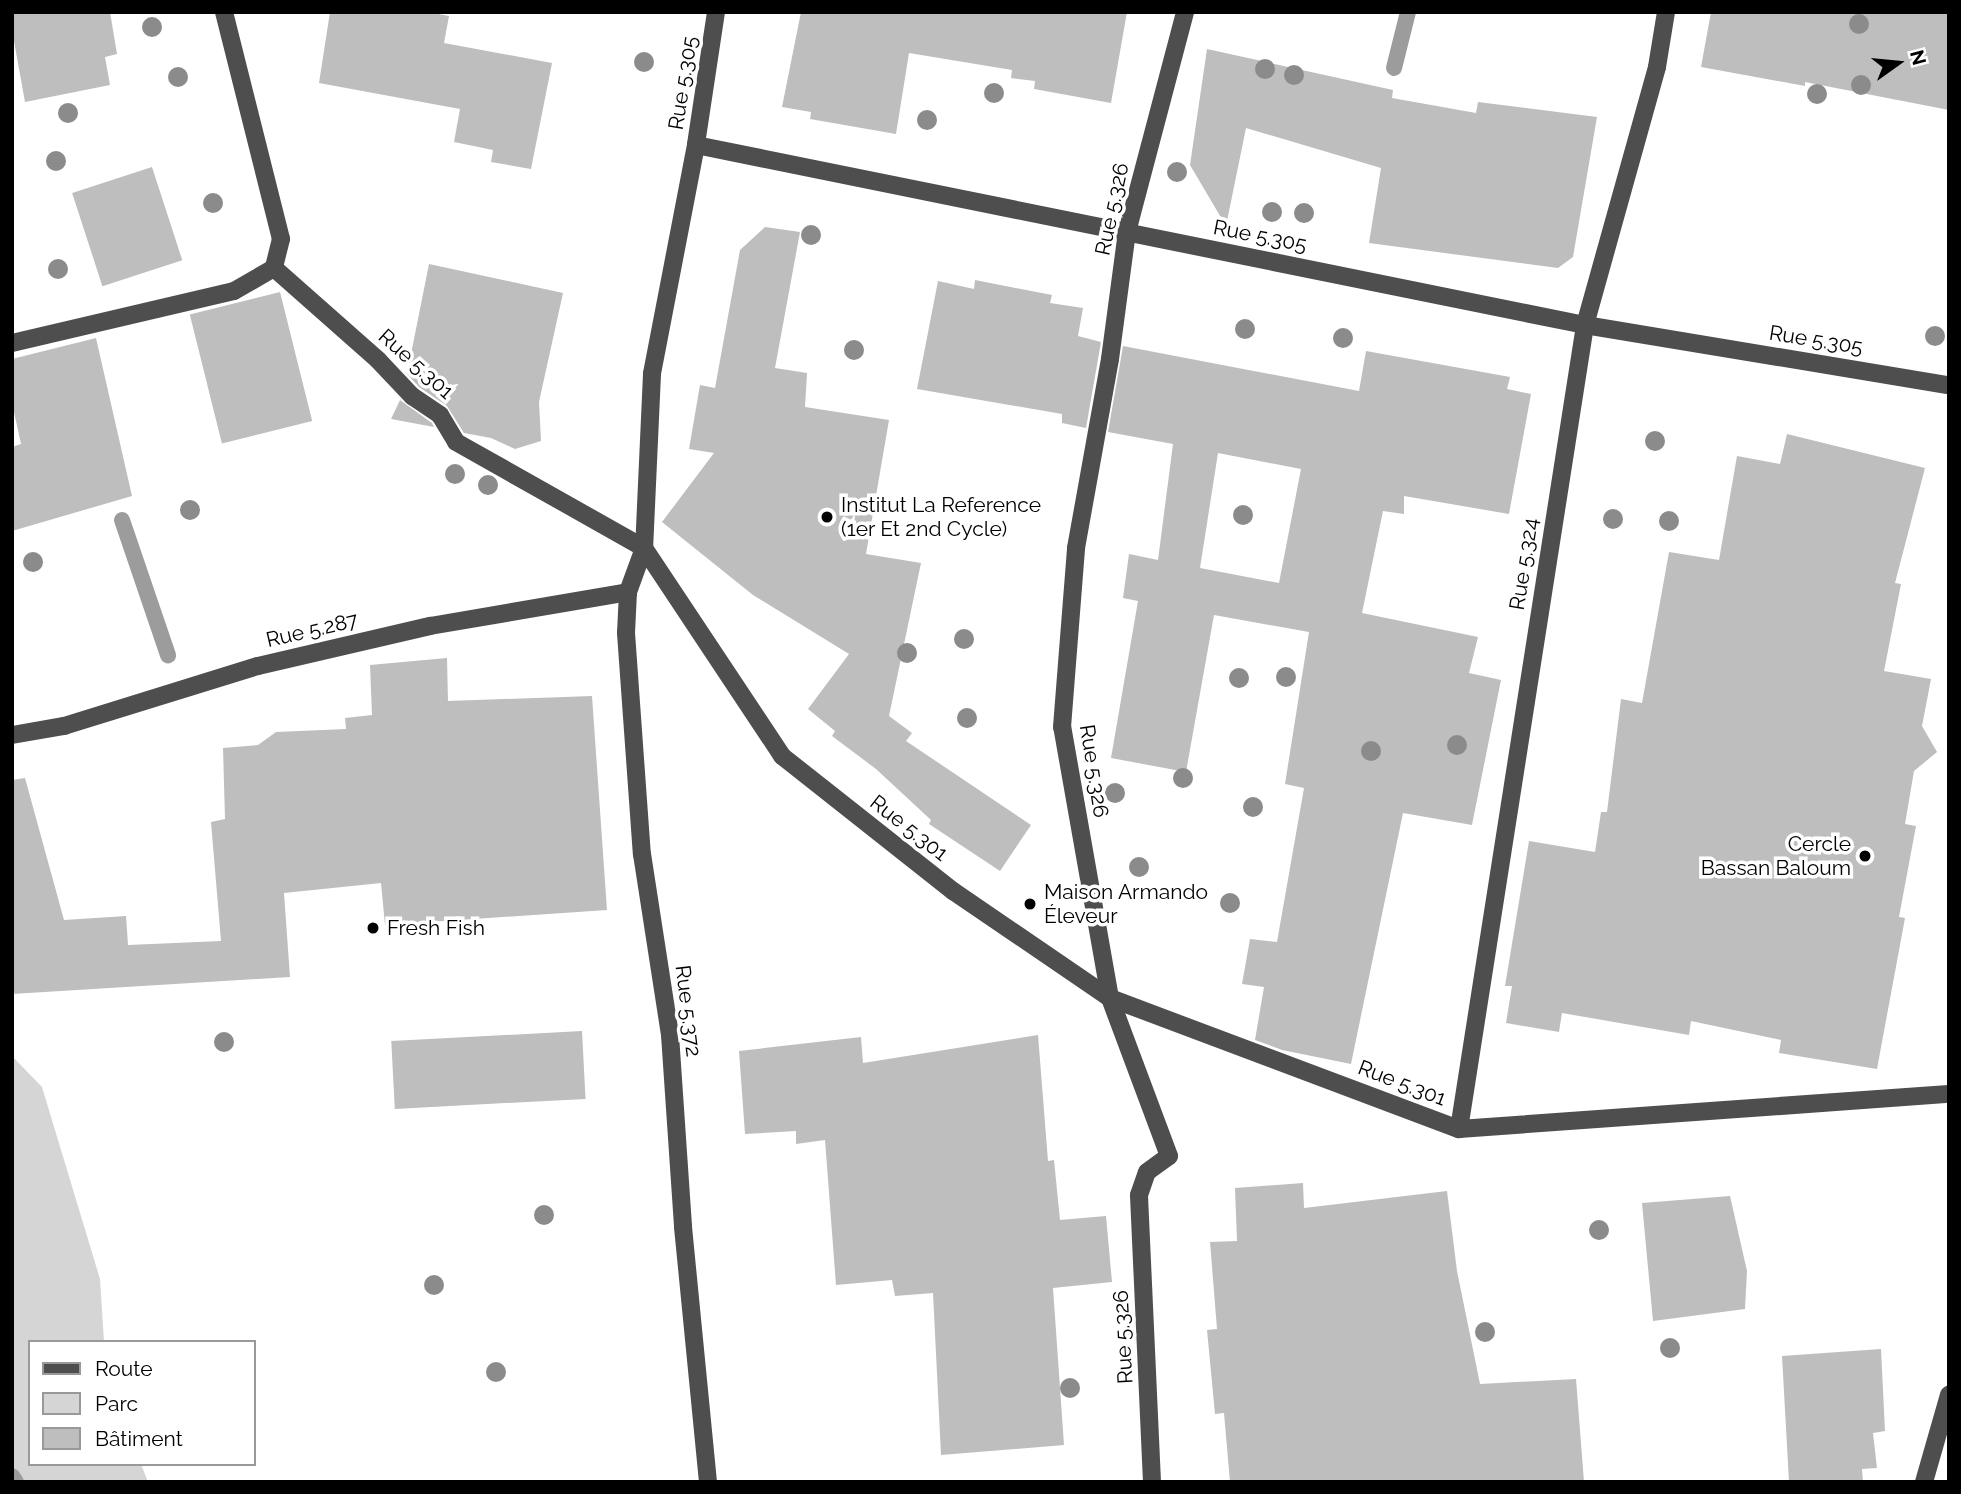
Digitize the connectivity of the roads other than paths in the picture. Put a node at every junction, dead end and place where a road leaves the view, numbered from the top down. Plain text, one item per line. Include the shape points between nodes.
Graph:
1 (224, 12) edge
2 (716, 12) edge
3 (1185, 12) edge
4 (1666, 12) edge
5 (696, 145) junction
6 (1127, 232) junction
7 (274, 268) junction
8 (1585, 325) junction
9 (12, 343) edge
10 (1949, 385) edge
11 (644, 548) junction
12 (628, 592) junction
13 (12, 735) edge
14 (1110, 998) junction
15 (1949, 1094) edge
16 (1460, 1129) junction
17 (1949, 1395) edge
18 (708, 1482) edge
19 (1152, 1482) edge
20 (1924, 1482) edge

1 - 7 street via 282,239
2 - 5 street, Rue 5.305
3 - 6 street, Rue 5.326
4 - 8 street, Rue 5.324 via 1657,67
5 - 6 street, Rue 5.305
5 - 11 street, Rue 5.372 via 652,374
6 - 8 street, Rue 5.305
6 - 14 street, Rue 5.326 via 1076,548 1062,727
7 - 9 street via 234,291
7 - 11 street, Rue 5.301 via 412,396 440,415 456,442
8 - 10 street, Rue 5.305
8 - 16 street, Rue 5.324
11 - 12 street, Rue 5.372
11 - 14 street, Rue 5.301 via 782,756 953,891
12 - 13 street, Rue 5.287 via 430,626 258,666 64,726
12 - 18 street, Rue 5.372 via 626,634 642,854 670,1035
14 - 16 street, Rue 5.301
14 - 19 street, Rue 5.326 via 1169,1156 1147,1172 1139,1195
15 - 16 street, Rue 5.301
17 - 20 street

